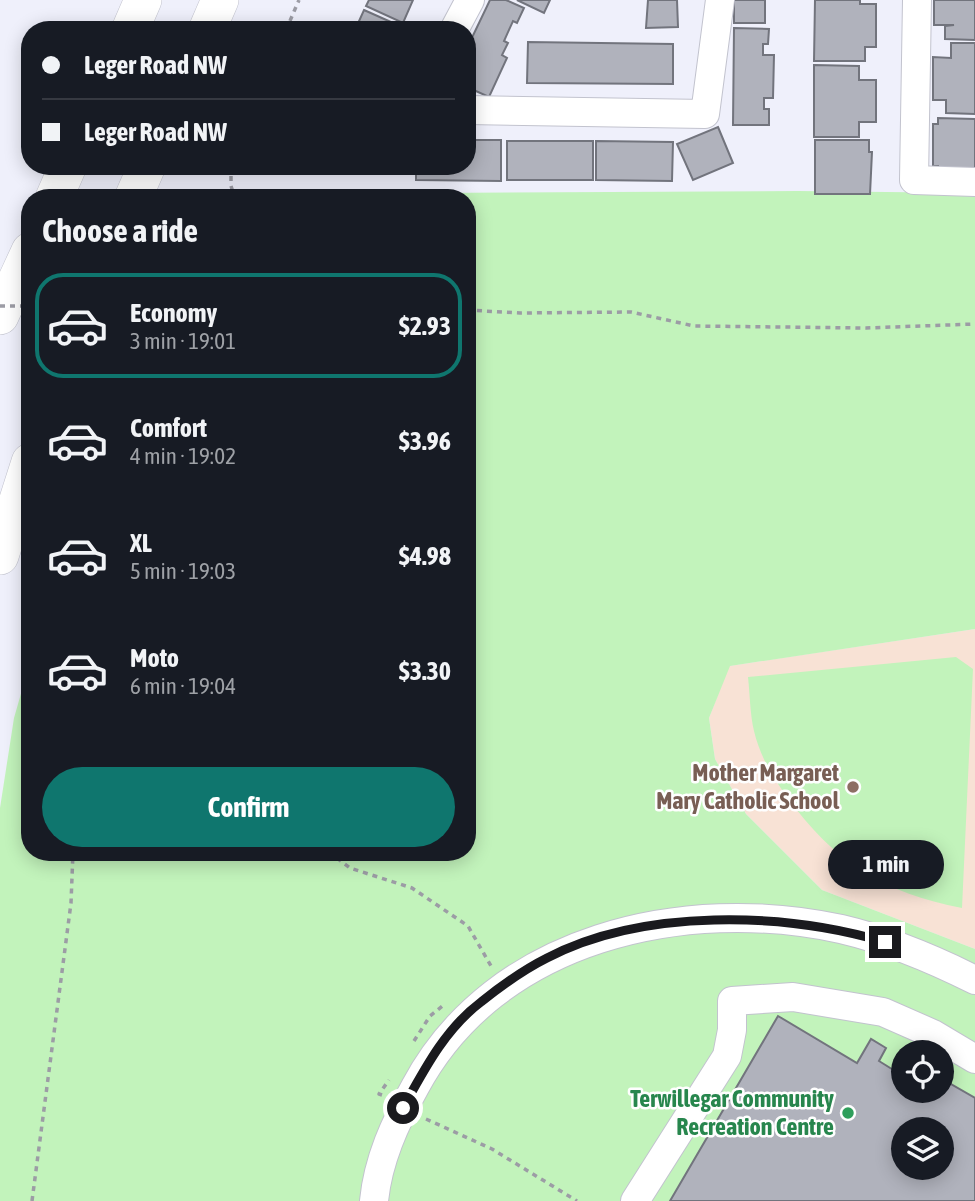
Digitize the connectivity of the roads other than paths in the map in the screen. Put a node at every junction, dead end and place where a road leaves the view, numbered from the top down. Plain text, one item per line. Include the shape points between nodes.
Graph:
1 (144, 0) edge
2 (220, 0) edge
3 (470, 0) edge
4 (720, 0) edge
5 (917, 0) edge
6 (134, 21) edge
7 (211, 21) edge
8 (459, 21) edge
9 (476, 110) edge
10 (975, 182) edge
11 (21, 270) edge
12 (0, 316) edge
13 (21, 490) edge
14 (0, 556) edge
15 (975, 980) edge
16 (975, 1059) edge
17 (374, 1201) edge
18 (635, 1201) edge

1 - 6 main road
2 - 7 main road
3 - 8 street
4 - 9 street via 705,114
5 - 10 street via 914,180
11 - 12 main road
13 - 14 main road
15 - 17 street via 885,942 802,923 715,921 630,931 547,957 480,1002 429,1061 382,1160
16 - 18 street via 883,1012 793,997 732,1001 727,1056

